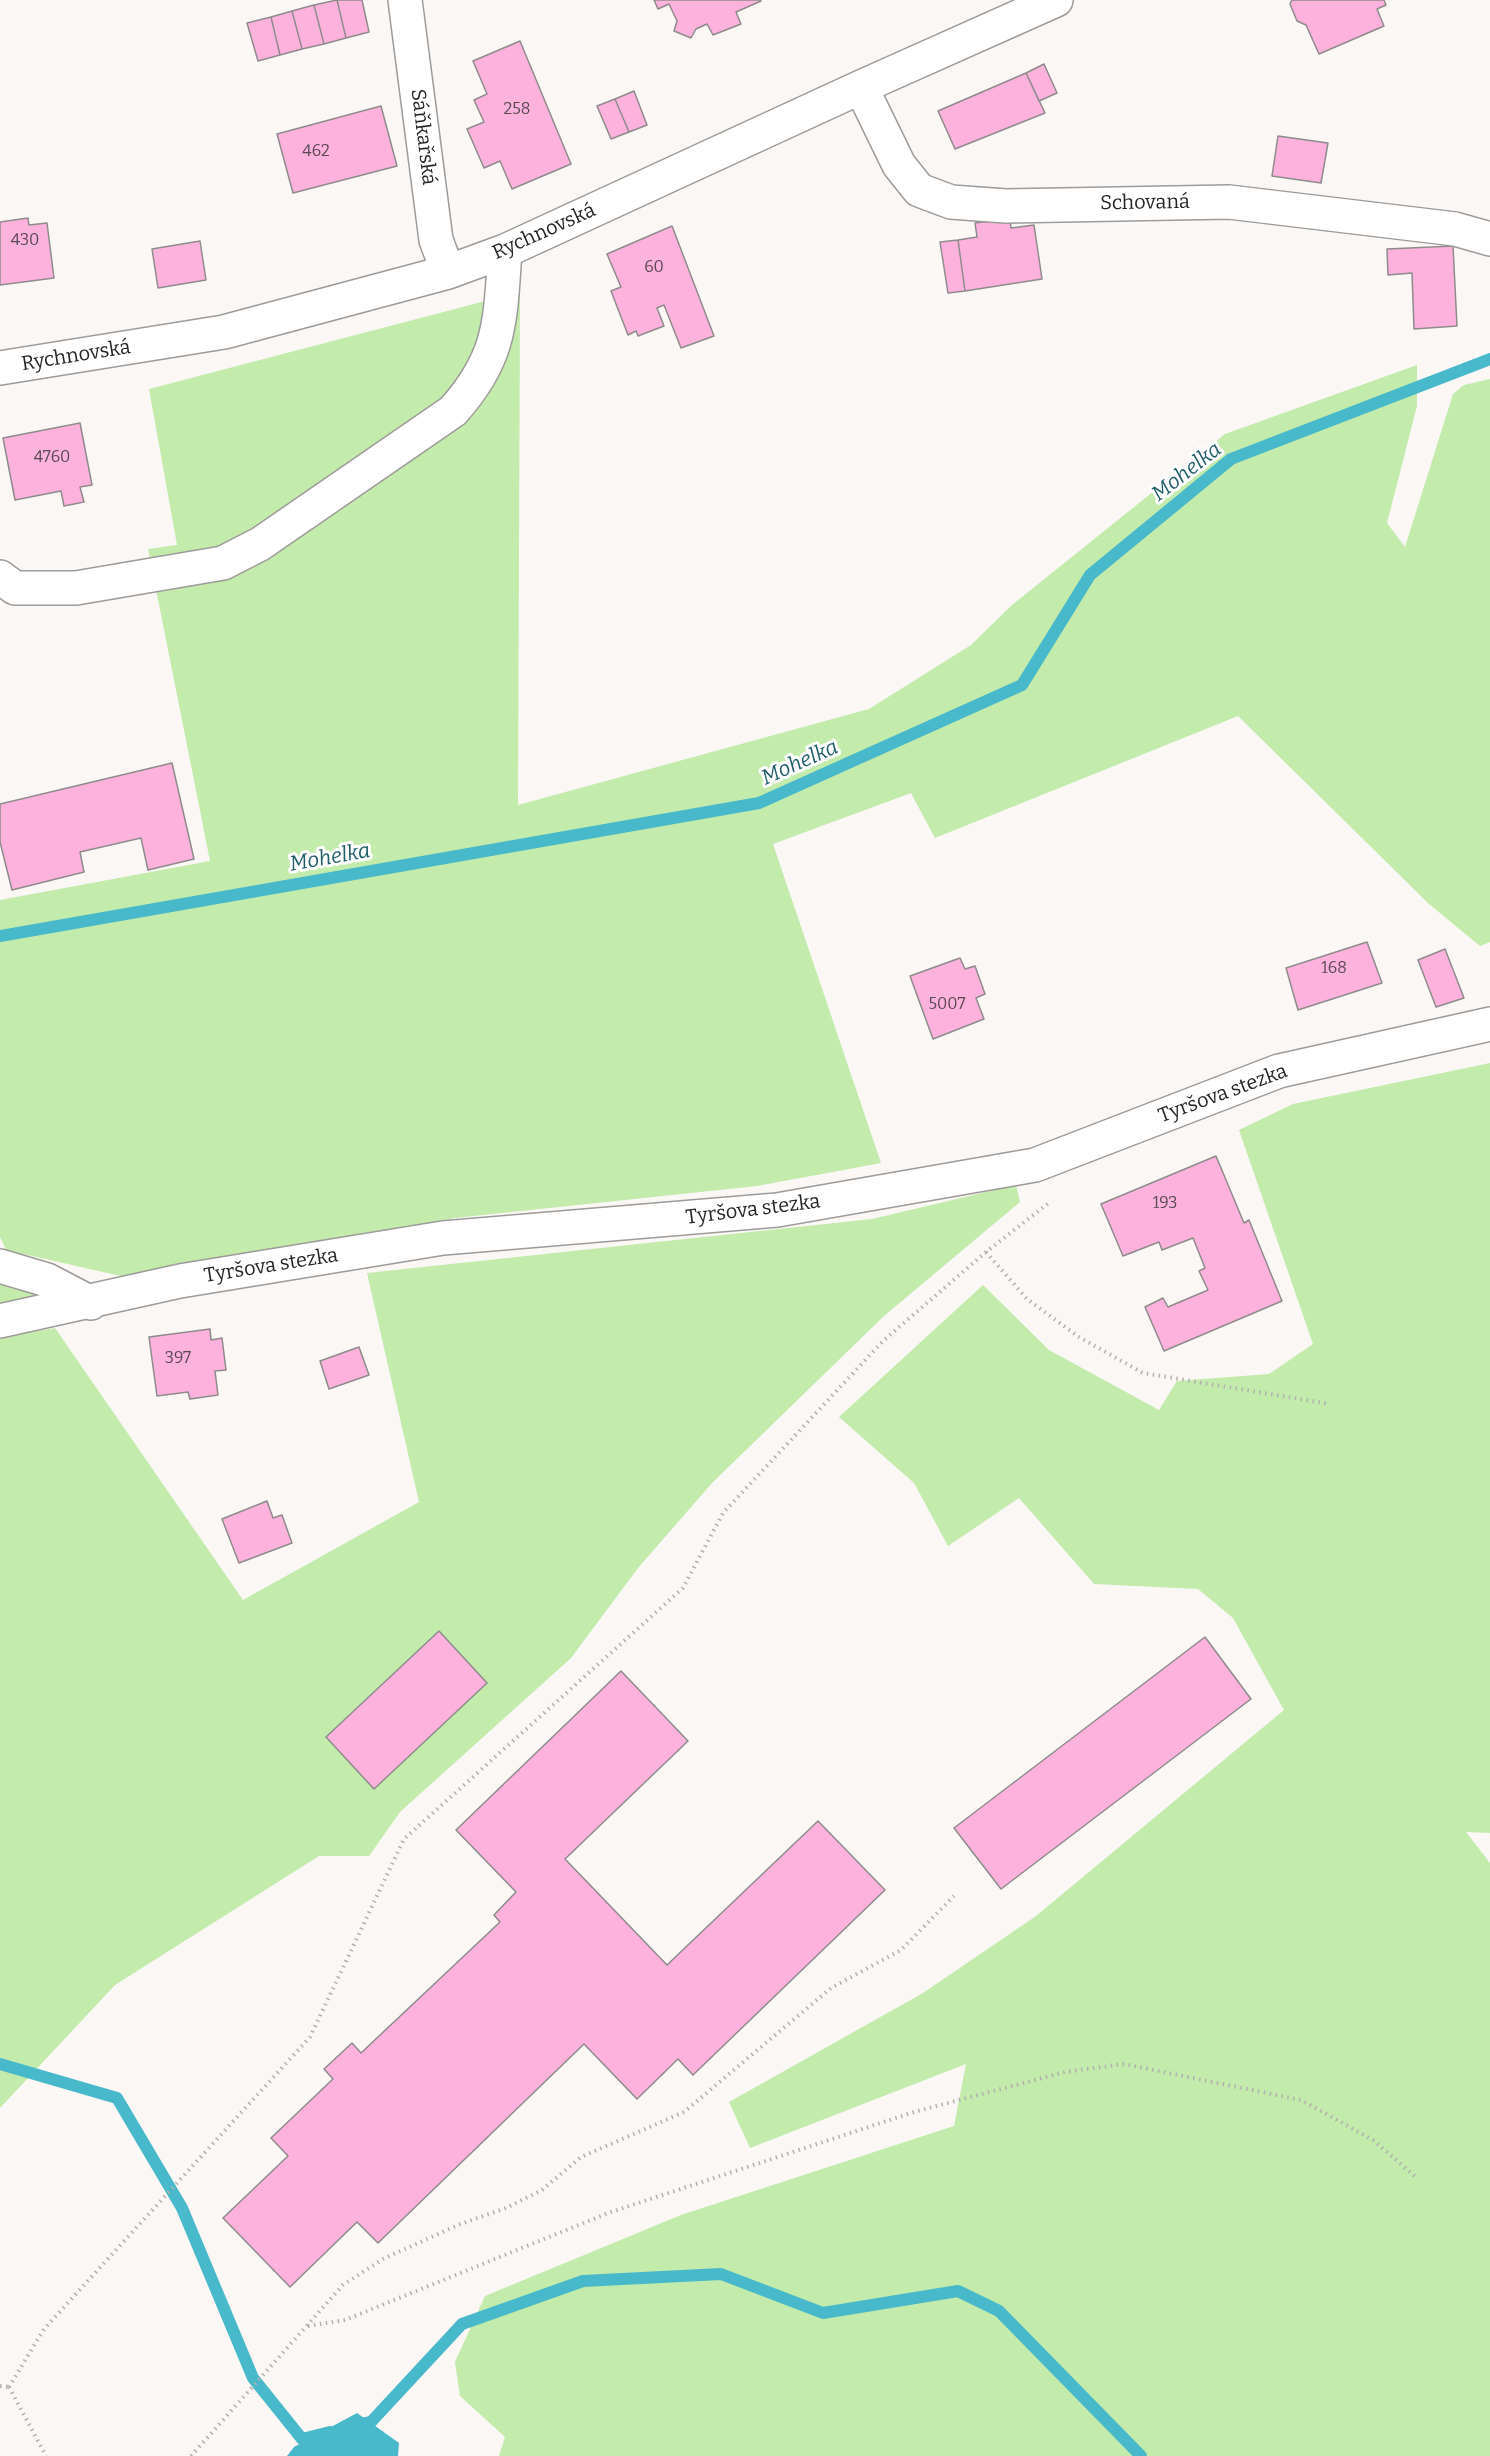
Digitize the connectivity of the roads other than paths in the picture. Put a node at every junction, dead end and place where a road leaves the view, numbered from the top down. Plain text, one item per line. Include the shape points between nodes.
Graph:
1 (405, 0) edge
2 (1056, 0) edge
3 (861, 87) junction
4 (1490, 239) edge
5 (505, 251) junction
6 (448, 272) junction
7 (0, 368) edge
8 (0, 577) edge
9 (1490, 1024) edge
10 (0, 1266) edge
11 (91, 1303) junction
12 (6, 1326) edge

1 - 6 street, Sáňkařská via 436,240
2 - 3 street, Rychnovská
3 - 4 street, Schovaná via 898,165 919,190 951,202 1006,206 1229,202 1455,229
3 - 5 street, Rychnovská
5 - 6 street, Rychnovská
5 - 8 street via 500,324 486,367 471,390 453,411 260,544 223,563 75,588 15,588
6 - 7 street, Rychnovská via 224,332
9 - 11 street, Tyršova stezka via 1279,1071 1035,1165 777,1210 443,1238 180,1281
10 - 11 street via 46,1280
11 - 12 street, Tyršova stezka

